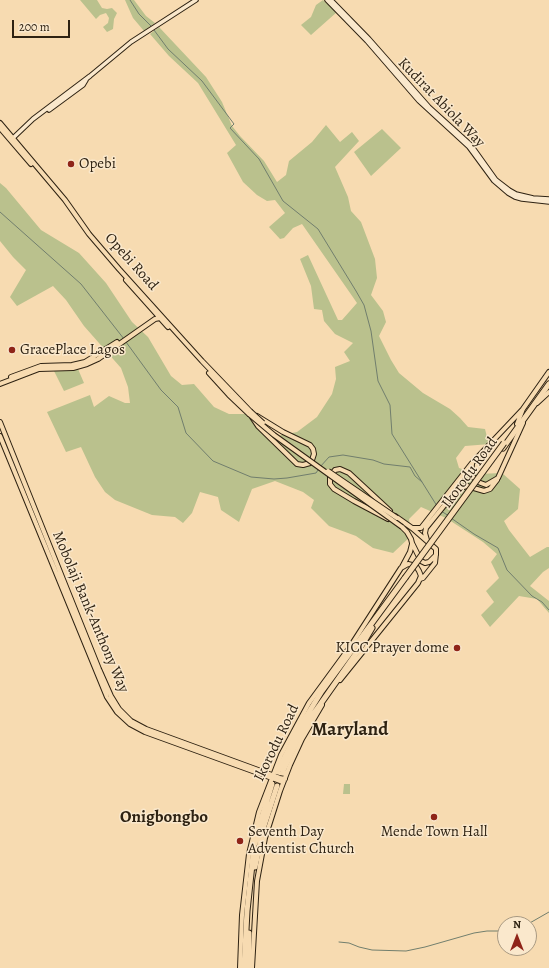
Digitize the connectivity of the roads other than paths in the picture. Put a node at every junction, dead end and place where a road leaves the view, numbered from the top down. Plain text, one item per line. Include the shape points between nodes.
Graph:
1 (196, 0) edge
2 (327, 0) edge
3 (331, 0) edge
4 (0, 123) edge
5 (448, 127) junction
6 (0, 128) edge
7 (14, 138) junction
8 (549, 200) edge
9 (131, 283) junction
10 (154, 311) junction
11 (160, 318) junction
12 (150, 321) junction
13 (549, 372) edge
14 (549, 380) edge
15 (0, 383) edge
16 (549, 384) edge
17 (549, 392) edge
18 (523, 409) junction
19 (528, 413) junction
20 (252, 414) junction
21 (0, 422) edge
22 (517, 424) junction
23 (1, 434) edge
24 (505, 443) junction
25 (472, 464) junction
26 (498, 478) junction
27 (396, 520) junction
28 (403, 525) junction
29 (414, 528) junction
30 (426, 540) junction
31 (412, 543) junction
32 (436, 554) junction
33 (402, 567) junction
34 (407, 578) junction
35 (420, 579) junction
36 (362, 637) junction
37 (362, 645) junction
38 (350, 647) junction
39 (356, 660) junction
40 (326, 679) junction
41 (337, 684) junction
42 (330, 689) junction
43 (322, 692) junction
44 (281, 770) junction
45 (261, 773) junction
46 (272, 777) junction
47 (284, 781) junction
48 (274, 787) junction
49 (240, 968) edge
50 (244, 968) edge
51 (249, 968) edge
52 (252, 968) edge

1 - 7 main road via 137,37 33,119
2 - 5 main road, Kudirat Abiola Way via 369,43 419,101
3 - 5 main road, Kudirat Abiola Way
4 - 7 main road, Opebi Road
5 - 8 main road, Kudirat Abiola Way via 469,147 494,182 508,193 522,199
6 - 7 main road, Opebi Road
7 - 9 main road, Opebi Road
7 - 9 main road, Opebi Road via 96,245
9 - 10 main road, Opebi Road
9 - 20 main road, Opebi Road
10 - 11 main road, Opebi Road
10 - 12 main road
11 - 12 main road
11 - 20 main road via 229,395
12 - 15 main road via 88,364 40,369
13 - 18 main road, Ikorodu Road
14 - 22 highway, Ikorodu Road
16 - 19 highway, Ikorodu Road
17 - 19 main road, Ikorodu Road
18 - 22 main road, Ikorodu Road
18 - 25 main road
19 - 24 highway, Ikorodu Road
19 - 26 main road
20 - 20 main road, bridge via 258,426 298,464 310,463 314,454 310,446
20 - 27 main road, bridge via 274,435
21 - 23 main road, Mobolaji Bank-Anthony Way
22 - 24 highway, Ikorodu Road
23 - 45 main road, Mobolaji Bank-Anthony Way via 107,697 121,716 138,729
24 - 34 highway, Ikorodu Road, bridge
25 - 26 main road via 471,474 478,482 486,485
25 - 29 main road via 422,528
26 - 30 main road via 490,489 484,491 467,486 460,488 426,528
27 - 27 main road, bridge via 349,473 340,469 332,473 329,481 334,489
27 - 28 main road, bridge
28 - 29 main road
28 - 31 main road
29 - 30 main road
30 - 32 main road via 436,549
31 - 32 main road via 420,560 429,562
31 - 33 main road, Ikorodu Road
32 - 35 main road, Ikorodu Road via 435,563
33 - 35 main road via 408,564 416,566
33 - 38 main road, Ikorodu Road
34 - 36 highway, Ikorodu Road
34 - 37 highway, Ikorodu Road
35 - 39 main road, Ikorodu Road
36 - 38 highway
36 - 43 highway, Ikorodu Road
37 - 39 highway
37 - 42 highway, Ikorodu Road
38 - 40 main road, Ikorodu Road
39 - 41 main road, Ikorodu Road
40 - 43 highway
40 - 44 main road, Ikorodu Road via 284,749
41 - 42 highway
41 - 44 main road, Ikorodu Road
42 - 44 highway, Ikorodu Road via 304,728
43 - 44 highway, Ikorodu Road via 300,728
44 - 45 main road
44 - 46 main road, Ikorodu Road
44 - 47 main road, Ikorodu Road
45 - 46 main road, Mobolaji Bank-Anthony Way
45 - 48 main road
46 - 47 main road, Mobolaji Bank-Anthony Way
46 - 48 main road, Ikorodu Road
47 - 48 main road, Ikorodu Road
48 - 49 main road, Ikorodu Road via 255,826 249,854 242,915
48 - 50 highway, Ikorodu Road via 260,820 254,846
48 - 51 highway, Ikorodu Road via 256,865 251,909
48 - 52 main road, Ikorodu Road via 259,868

